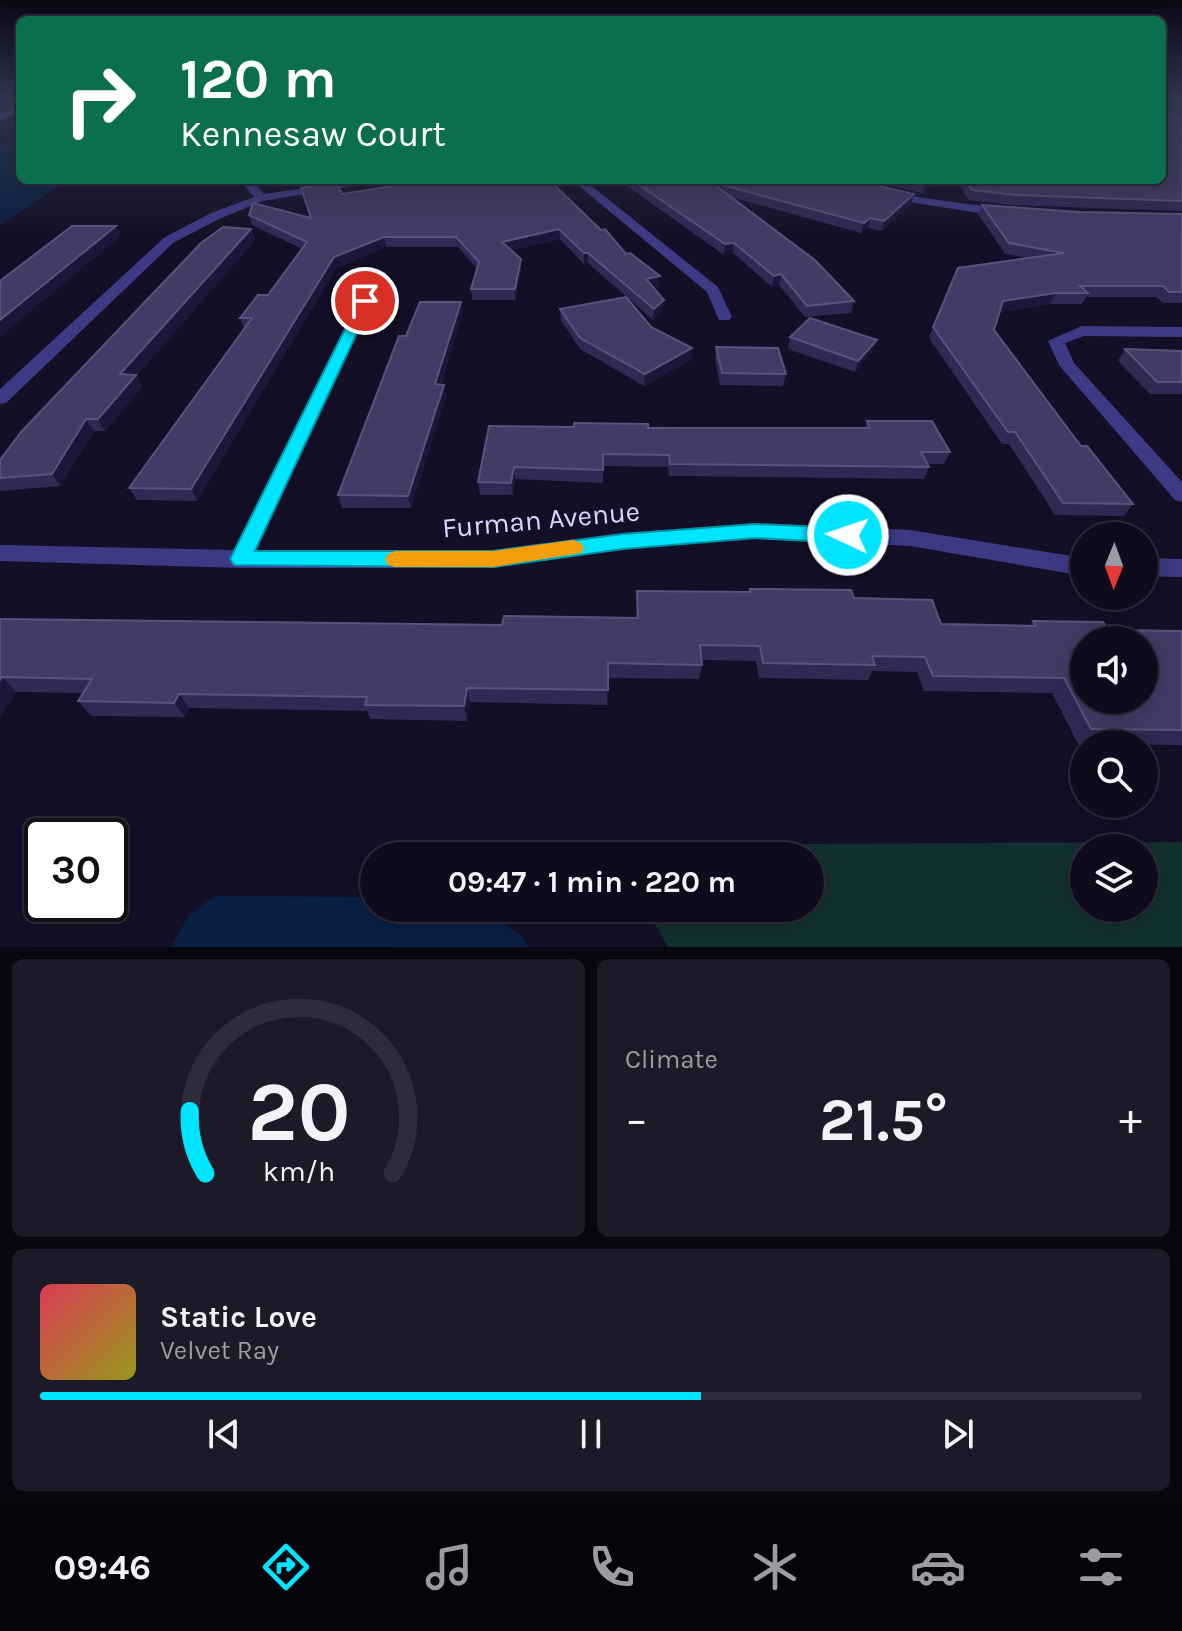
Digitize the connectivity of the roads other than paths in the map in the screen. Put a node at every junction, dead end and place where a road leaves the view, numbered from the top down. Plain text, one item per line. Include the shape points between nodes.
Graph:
1 (249, 184) edge
2 (356, 184) edge
3 (582, 184) edge
4 (859, 184) edge
5 (261, 198) junction
6 (1023, 214) edge
7 (379, 273) dead end
8 (724, 317) dead end
9 (1182, 332) edge
10 (0, 399) edge
11 (1182, 495) edge
12 (0, 553) edge
13 (241, 559) junction
14 (1070, 565) edge
15 (1158, 567) edge
16 (1182, 568) edge

1 - 5 street
2 - 5 street
3 - 8 street via 713,290
4 - 6 street via 915,200
5 - 10 street via 169,240
7 - 13 street
9 - 11 street via 1082,331 1056,341 1067,365
12 - 13 street, Furman Avenue
13 - 14 street, Furman Avenue via 493,559 623,541 755,531 910,538
15 - 16 street

